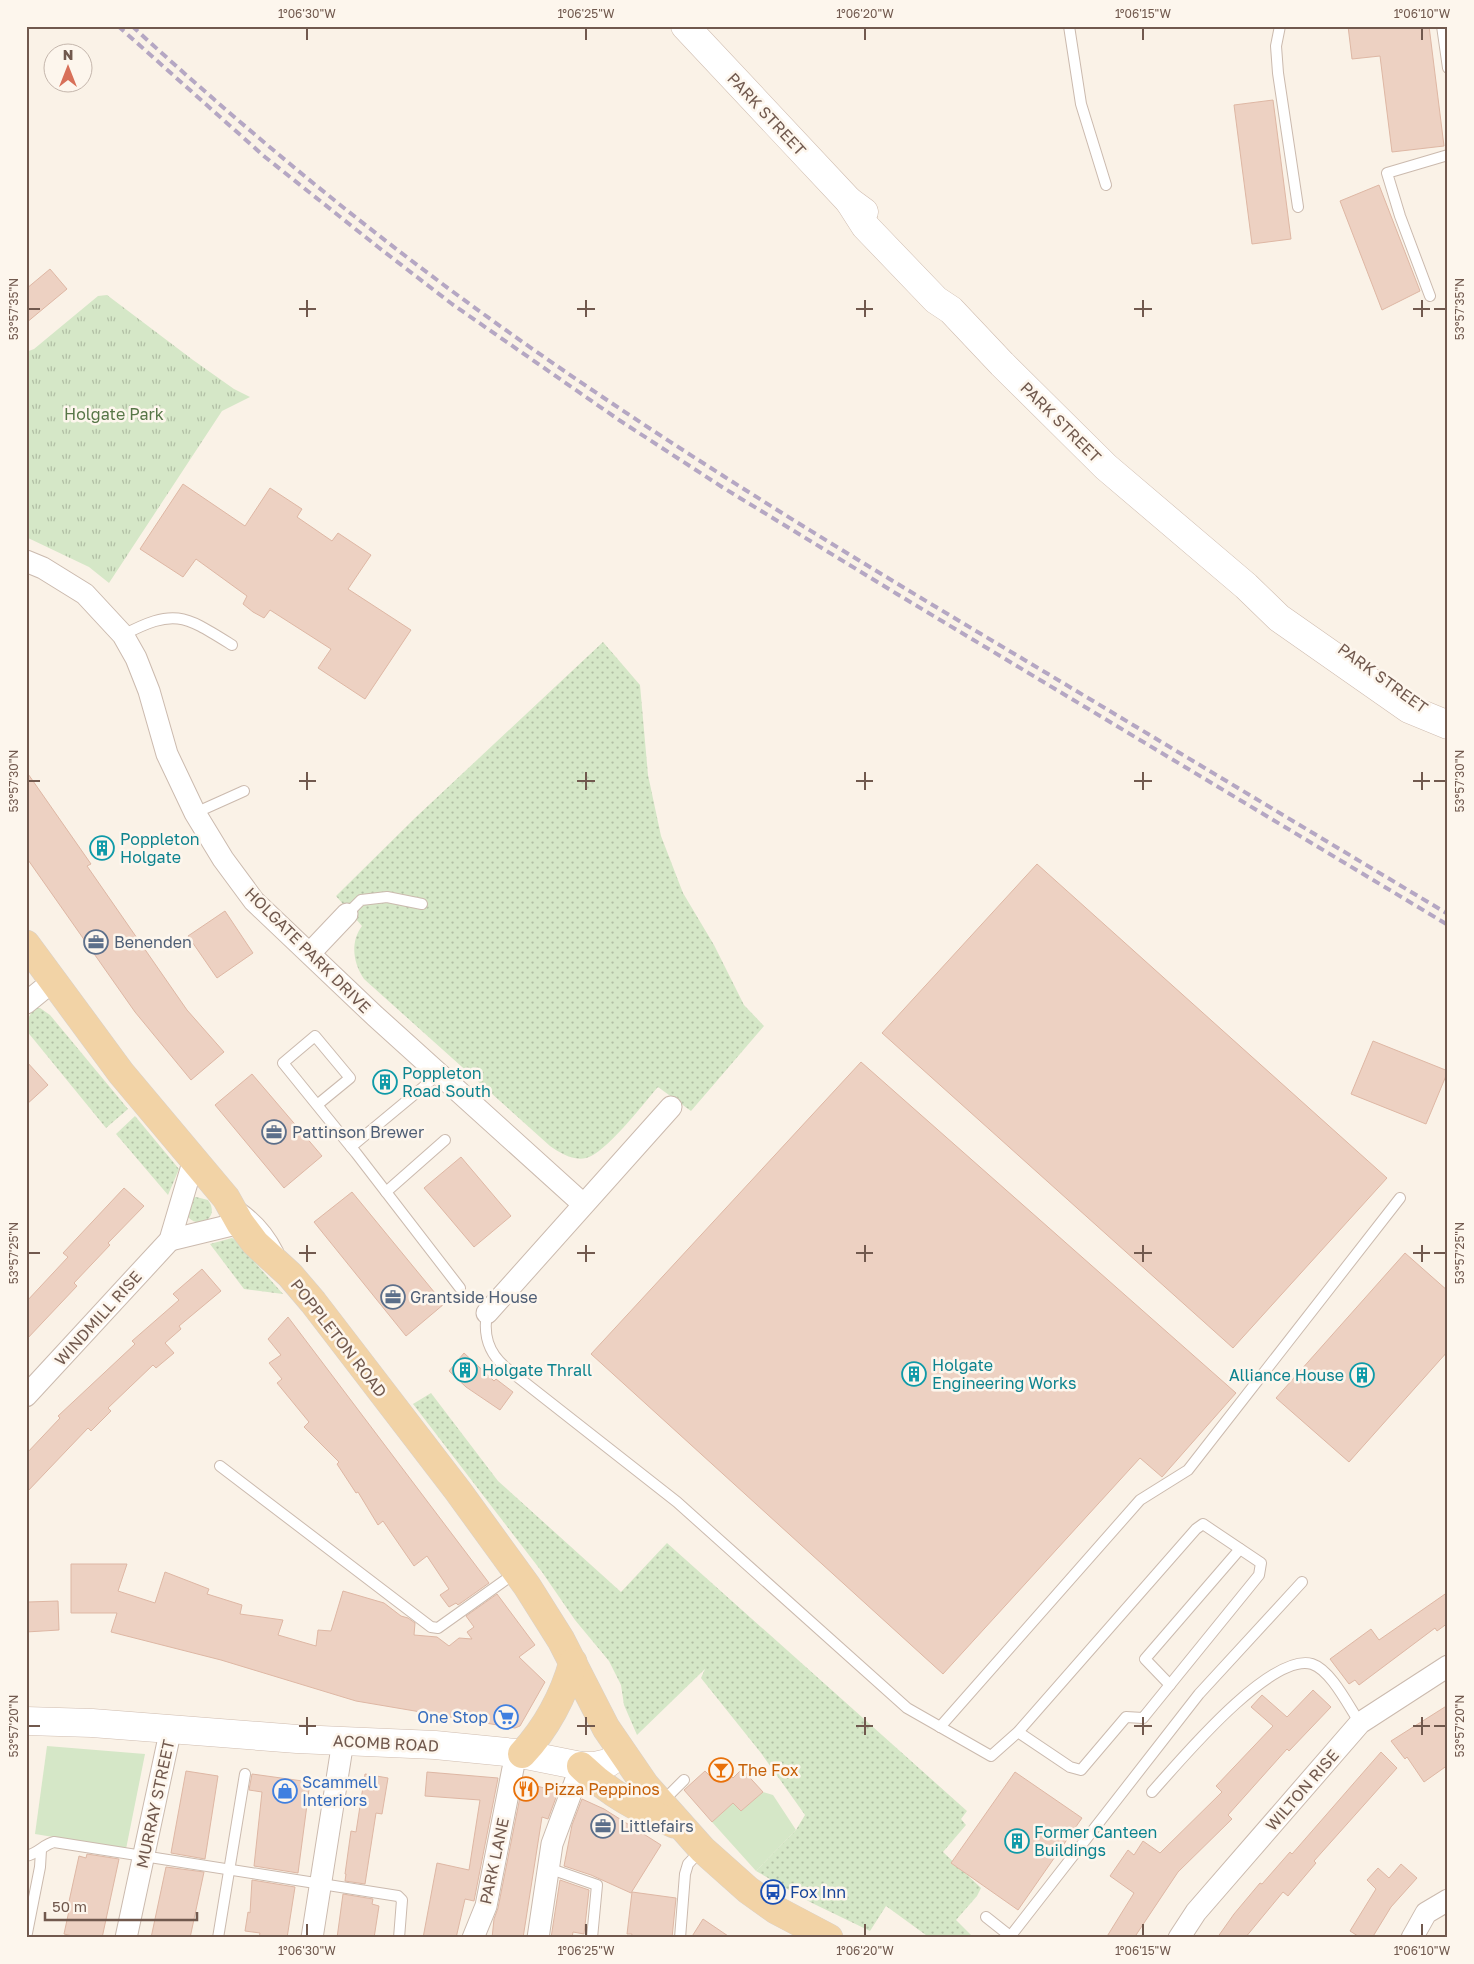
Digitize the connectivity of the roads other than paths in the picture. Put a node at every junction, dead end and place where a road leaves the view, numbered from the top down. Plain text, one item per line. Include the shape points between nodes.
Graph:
1 (685, 26) edge
2 (1069, 26) edge
3 (1280, 26) edge
4 (1442, 26) edge
5 (1448, 68) edge
6 (1448, 155) edge
7 (1106, 185) dead end
8 (1298, 207) dead end
9 (1430, 296) dead end
10 (26, 562) edge
11 (122, 635) junction
12 (232, 646) dead end
13 (1445, 724) edge
14 (244, 791) dead end
15 (195, 813) junction
16 (422, 904) dead end
17 (347, 914) joint
18 (26, 944) edge
19 (310, 953) junction
20 (53, 982) junction
21 (26, 1004) edge
22 (439, 1074) junction
23 (317, 1105) junction
24 (671, 1107) dead end
25 (445, 1140) dead end
26 (351, 1147) junction
27 (194, 1159) junction
28 (386, 1192) junction
29 (226, 1198) junction
30 (1400, 1198) dead end
31 (583, 1204) junction
32 (240, 1223) junction
33 (170, 1240) junction
34 (290, 1275) junction
35 (460, 1288) dead end
36 (487, 1313) joint
37 (26, 1396) edge
38 (220, 1466) dead end
39 (1240, 1549) junction
40 (516, 1573) junction
41 (1302, 1582) dead end
42 (573, 1662) junction
43 (1448, 1666) edge
44 (1170, 1686) junction
45 (26, 1721) edge
46 (1360, 1723) junction
47 (940, 1727) junction
48 (172, 1728) junction
49 (1018, 1732) junction
50 (343, 1741) junction
51 (519, 1753) junction
52 (622, 1753) junction
53 (581, 1766) junction
54 (245, 1774) dead end
55 (684, 1780) dead end
56 (1152, 1792) dead end
57 (661, 1804) junction
58 (680, 1827) junction
59 (702, 1849) junction
60 (41, 1850) junction
61 (26, 1856) edge
62 (144, 1856) junction
63 (548, 1868) junction
64 (230, 1869) junction
65 (321, 1883) junction
66 (1448, 1900) edge
67 (986, 1918) dead end
68 (812, 1934) edge
69 (1009, 1937) edge
70 (26, 1938) edge
71 (126, 1938) edge
72 (218, 1938) edge
73 (312, 1938) edge
74 (399, 1938) edge
75 (473, 1938) edge
76 (538, 1938) edge
77 (592, 1938) edge
78 (680, 1938) edge
79 (1179, 1938) edge
80 (1412, 1938) edge

1 - 13 street, PARK STREET via 849,201 882,228 943,295 951,310 1002,364 1106,467 1279,618 1409,709
2 - 7 lane via 1082,104
3 - 8 lane via 1276,46 1278,73
4 - 5 lane
6 - 9 lane via 1387,173
10 - 11 street, HOLGATE PARK DRIVE via 43,568 85,594
11 - 12 lane via 163,618 185,619
11 - 15 street, HOLGATE PARK DRIVE via 136,658 167,754
14 - 15 lane
15 - 19 street, HOLGATE PARK DRIVE via 254,901
16 - 17 lane via 387,897 361,900
17 - 19 street
18 - 20 main road, POPPLETON ROAD
19 - 22 street, HOLGATE PARK DRIVE
20 - 21 street
20 - 27 main road, POPPLETON ROAD via 130,1084
22 - 26 lane
22 - 31 street, HOLGATE PARK DRIVE
23 - 23 lane via 350,1078 316,1036 283,1064
23 - 26 lane
24 - 31 street
25 - 28 lane
26 - 28 lane
27 - 29 main road, POPPLETON ROAD
27 - 33 street, WINDMILL RISE
28 - 35 lane
29 - 32 main road, POPPLETON ROAD
29 - 34 lane via 257,1219 272,1239
30 - 47 lane via 1188,1470 1140,1500
31 - 36 street
32 - 33 street
32 - 34 main road, POPPLETON ROAD via 255,1243
33 - 37 street, WINDMILL RISE
34 - 40 main road, POPPLETON ROAD via 458,1491
36 - 47 lane via 487,1344 494,1358 677,1502 907,1708
38 - 40 lane via 431,1627 438,1628
39 - 44 lane via 1261,1563 1259,1575
39 - 44 lane via 1145,1659
39 - 49 lane via 1203,1524 1196,1529
40 - 42 main road, POPPLETON ROAD
41 - 69 lane via 1199,1694
42 - 51 main road via 566,1684 535,1740
42 - 52 main road, POPPLETON ROAD
43 - 46 street, WILTON RISE
44 - 49 lane via 1143,1718 1126,1717 1081,1770 1070,1768
45 - 48 street, ACOMB ROAD
46 - 56 lane via 1326,1672 1312,1664 1293,1664 1274,1673 1215,1722
46 - 79 street, WILTON RISE via 1196,1912
47 - 49 lane via 991,1756
48 - 50 street, ACOMB ROAD
48 - 62 street, MURRAY STREET
50 - 51 street, ACOMB ROAD
50 - 65 street
51 - 53 street, ACOMB ROAD
51 - 75 street, PARK LANE via 486,1906
52 - 53 street, ACOMB ROAD via 608,1763
52 - 57 main road, POPPLETON ROAD
53 - 58 main road via 601,1786 628,1803
53 - 63 street via 552,1844
54 - 64 lane
55 - 57 lane
57 - 58 main road, POPPLETON ROAD
58 - 59 main road
59 - 68 main road via 755,1895
59 - 78 lane via 688,1864 685,1874
60 - 61 lane
60 - 62 lane via 54,1842
60 - 70 lane
62 - 64 lane
62 - 71 street, MURRAY STREET
63 - 76 street
63 - 77 lane via 597,1885
64 - 65 lane
64 - 72 lane
65 - 73 street
65 - 74 lane via 398,1896 402,1900
66 - 80 street via 1426,1913
67 - 69 lane

